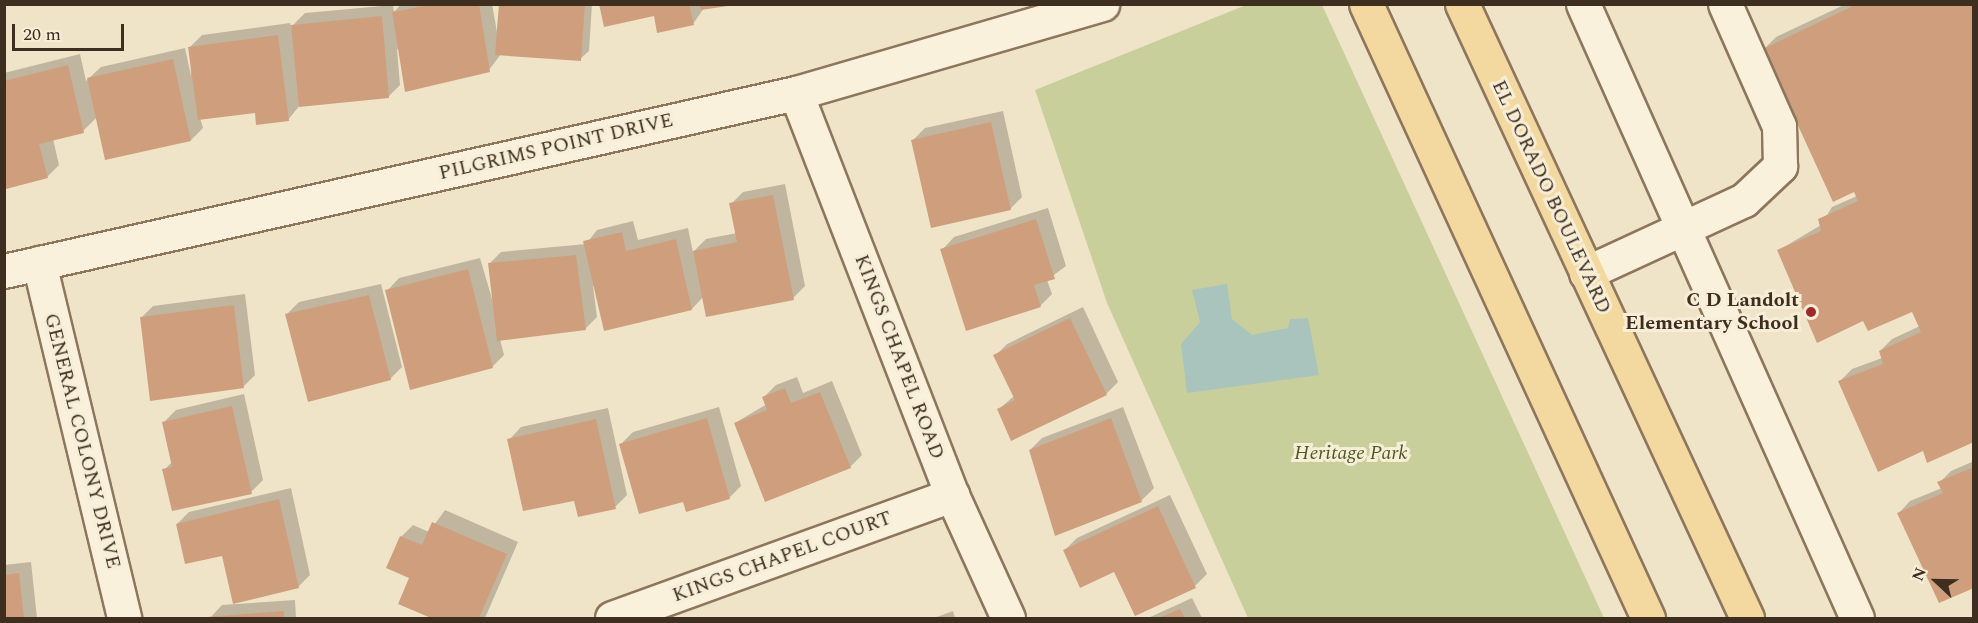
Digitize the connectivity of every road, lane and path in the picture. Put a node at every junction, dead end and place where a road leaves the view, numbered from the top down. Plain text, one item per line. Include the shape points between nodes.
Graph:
1 (1102, 4) edge
2 (1366, 4) edge
3 (1462, 4) edge
4 (1583, 4) edge
5 (1725, 4) edge
6 (796, 93) junction
7 (1684, 232) junction
8 (39, 263) junction
9 (4, 271) edge
10 (1586, 273) junction
11 (952, 495) junction
12 (124, 618) edge
13 (612, 618) edge
14 (1008, 618) edge
15 (1648, 618) edge
16 (1747, 618) edge
17 (1857, 618) edge

1 - 6 street, PILGRIMS POINT DRIVE
2 - 15 main road
3 - 10 main road, EL DORADO BOULEVARD
4 - 7 street
5 - 7 street via 1779,126 1780,166 1744,200
6 - 8 street, PILGRIMS POINT DRIVE
6 - 11 street, KINGS CHAPEL ROAD
7 - 10 street
7 - 17 street
8 - 9 street, PILGRIMS POINT DRIVE
8 - 12 street, GENERAL COLONY DRIVE
10 - 16 main road, EL DORADO BOULEVARD
11 - 13 street, KINGS CHAPEL COURT
11 - 14 street, KINGS CHAPEL ROAD

